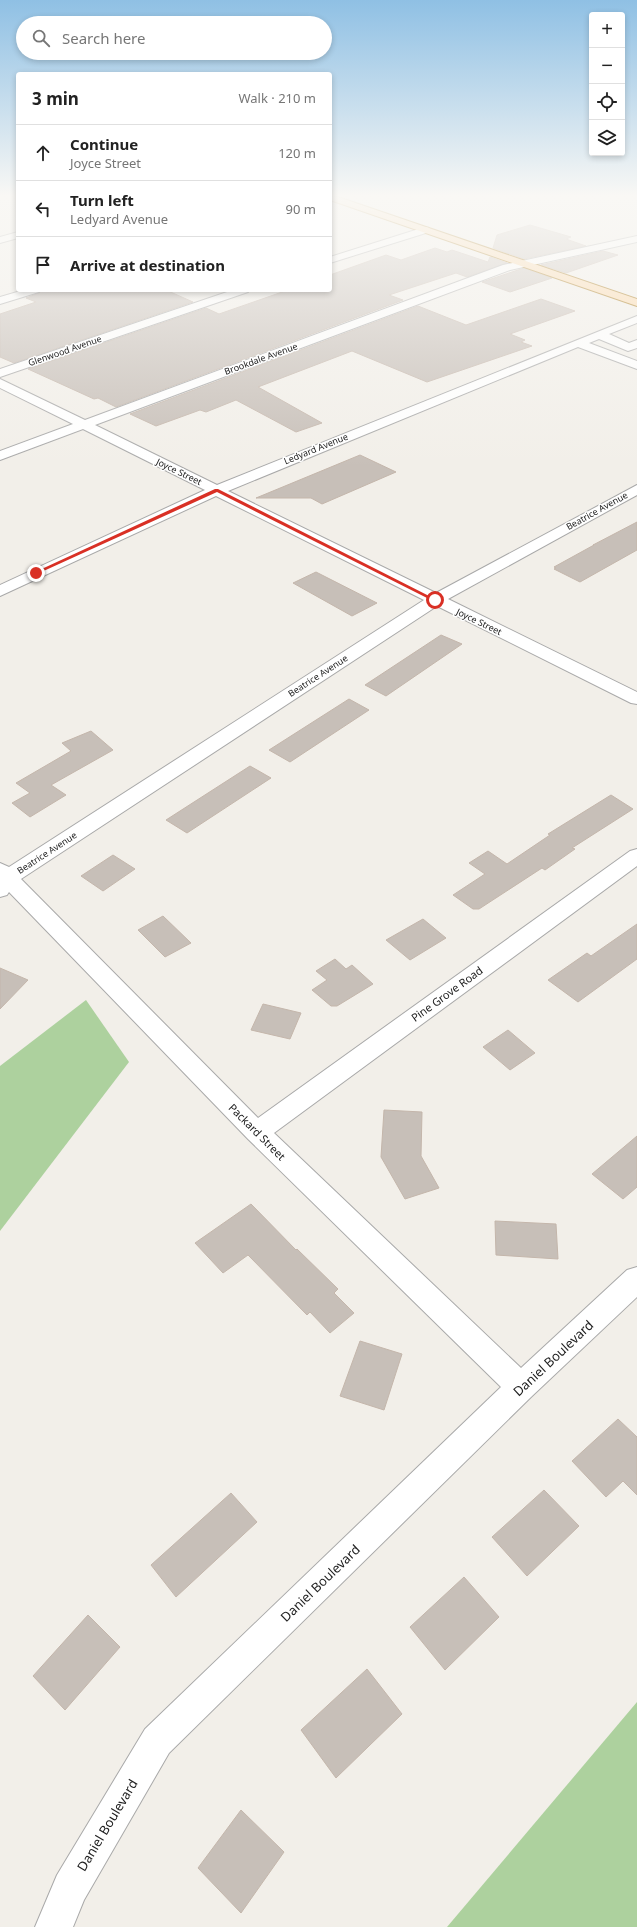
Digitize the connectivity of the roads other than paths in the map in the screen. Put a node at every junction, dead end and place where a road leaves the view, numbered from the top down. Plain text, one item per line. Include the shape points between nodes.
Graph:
1 (454, 287) edge
2 (591, 287) edge
3 (29, 292) edge
4 (238, 292) edge
5 (0, 301) edge
6 (637, 303) edge
7 (637, 319) edge
8 (599, 335) junction
9 (578, 343) junction
10 (637, 344) edge
11 (637, 365) edge
12 (0, 374) edge
13 (0, 383) edge
14 (83, 425) junction
15 (0, 456) edge
16 (637, 489) edge
17 (217, 490) junction
18 (0, 591) edge
19 (435, 600) junction
20 (637, 700) edge
21 (637, 856) edge
22 (3, 879) edge
23 (257, 1132) junction
24 (637, 1279) edge
25 (522, 1387) junction
26 (54, 1927) edge

1 - 14 street, Brookdale Avenue
2 - 6 main road
3 - 5 street
4 - 12 street, Glenwood Avenue
7 - 8 street, Ledyard Avenue
8 - 9 street, Ledyard Avenue
8 - 10 street via 628,347
9 - 11 street
9 - 17 street, Ledyard Avenue
13 - 14 street, Joyce Street
14 - 15 street, Brookdale Avenue
14 - 17 street, Joyce Street
16 - 19 street, Beatrice Avenue
17 - 18 street, Ledyard Avenue
17 - 19 street, Joyce Street
19 - 20 street, Joyce Street
19 - 22 street, Beatrice Avenue
21 - 23 street, Pine Grove Road
22 - 23 street, Packard Street
23 - 25 street, Packard Street
24 - 25 street, Daniel Boulevard
25 - 26 street, Daniel Boulevard via 157,1741 70,1888

